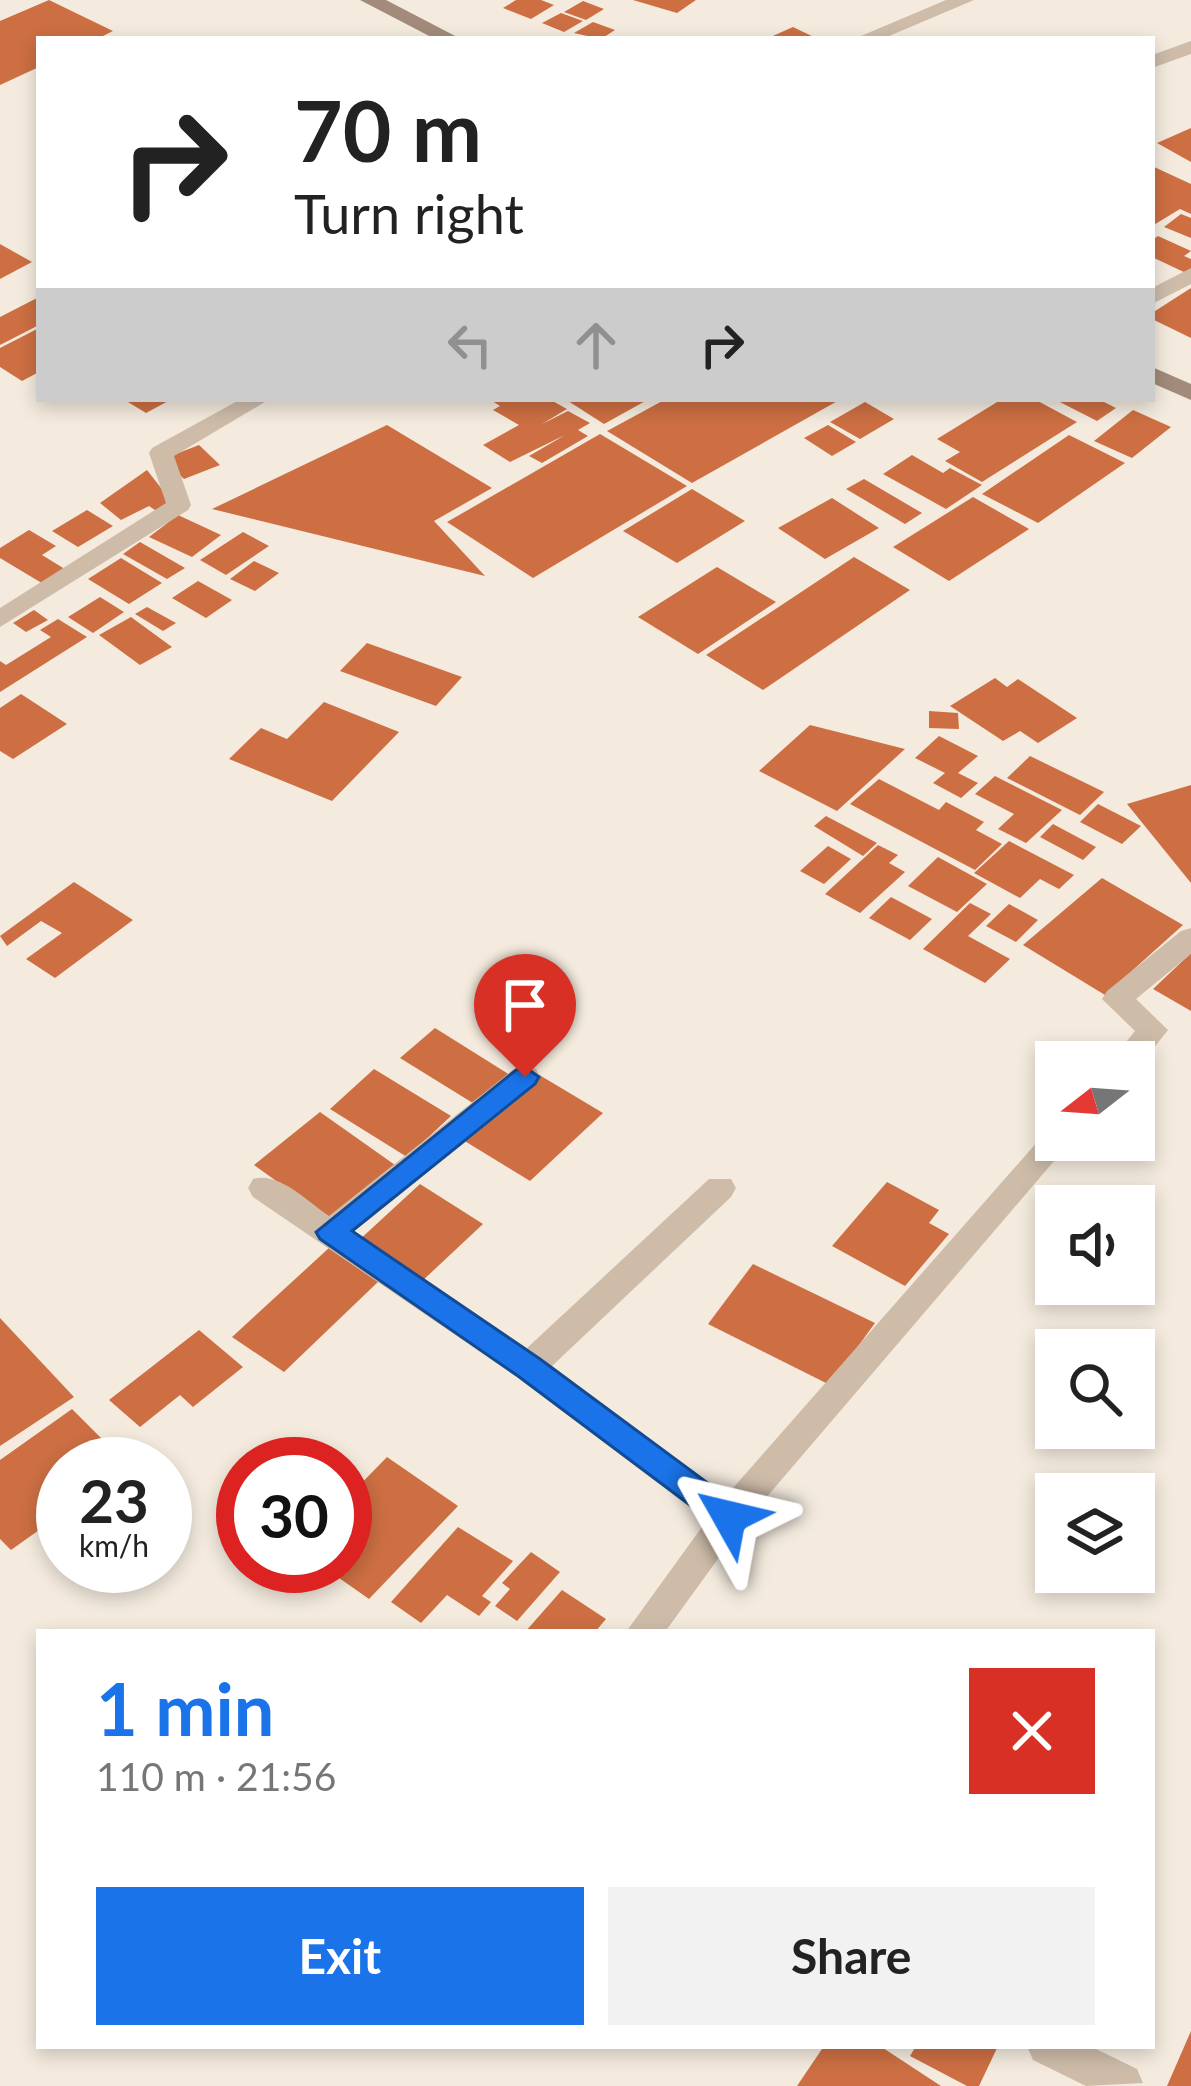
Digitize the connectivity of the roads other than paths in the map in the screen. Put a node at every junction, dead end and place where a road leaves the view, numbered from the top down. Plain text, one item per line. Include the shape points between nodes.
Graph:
1 (370, 0) edge
2 (964, 0) edge
3 (446, 36) edge
4 (872, 36) edge
5 (1191, 47) edge
6 (1155, 61) edge
7 (1191, 275) edge
8 (1155, 295) edge
9 (1155, 375) edge
10 (1191, 393) edge
11 (253, 402) edge
12 (0, 619) edge
13 (1191, 938) edge
14 (1143, 1041) edge
15 (525, 1077) dead end
16 (1039, 1161) edge
17 (264, 1187) dead end
18 (720, 1188) dead end
19 (331, 1232) junction
20 (529, 1367) junction
21 (729, 1517) junction
22 (646, 1629) edge
23 (1053, 2049) edge
24 (1123, 2083) edge

1 - 3 main road
2 - 4 street
5 - 6 street
7 - 8 street
9 - 10 main road
11 - 12 street via 161,453 179,505
13 - 14 street via 1117,999 1153,1030
15 - 19 street
16 - 21 street
17 - 19 street
18 - 20 street
19 - 20 street
20 - 21 street
21 - 22 street
23 - 24 street

